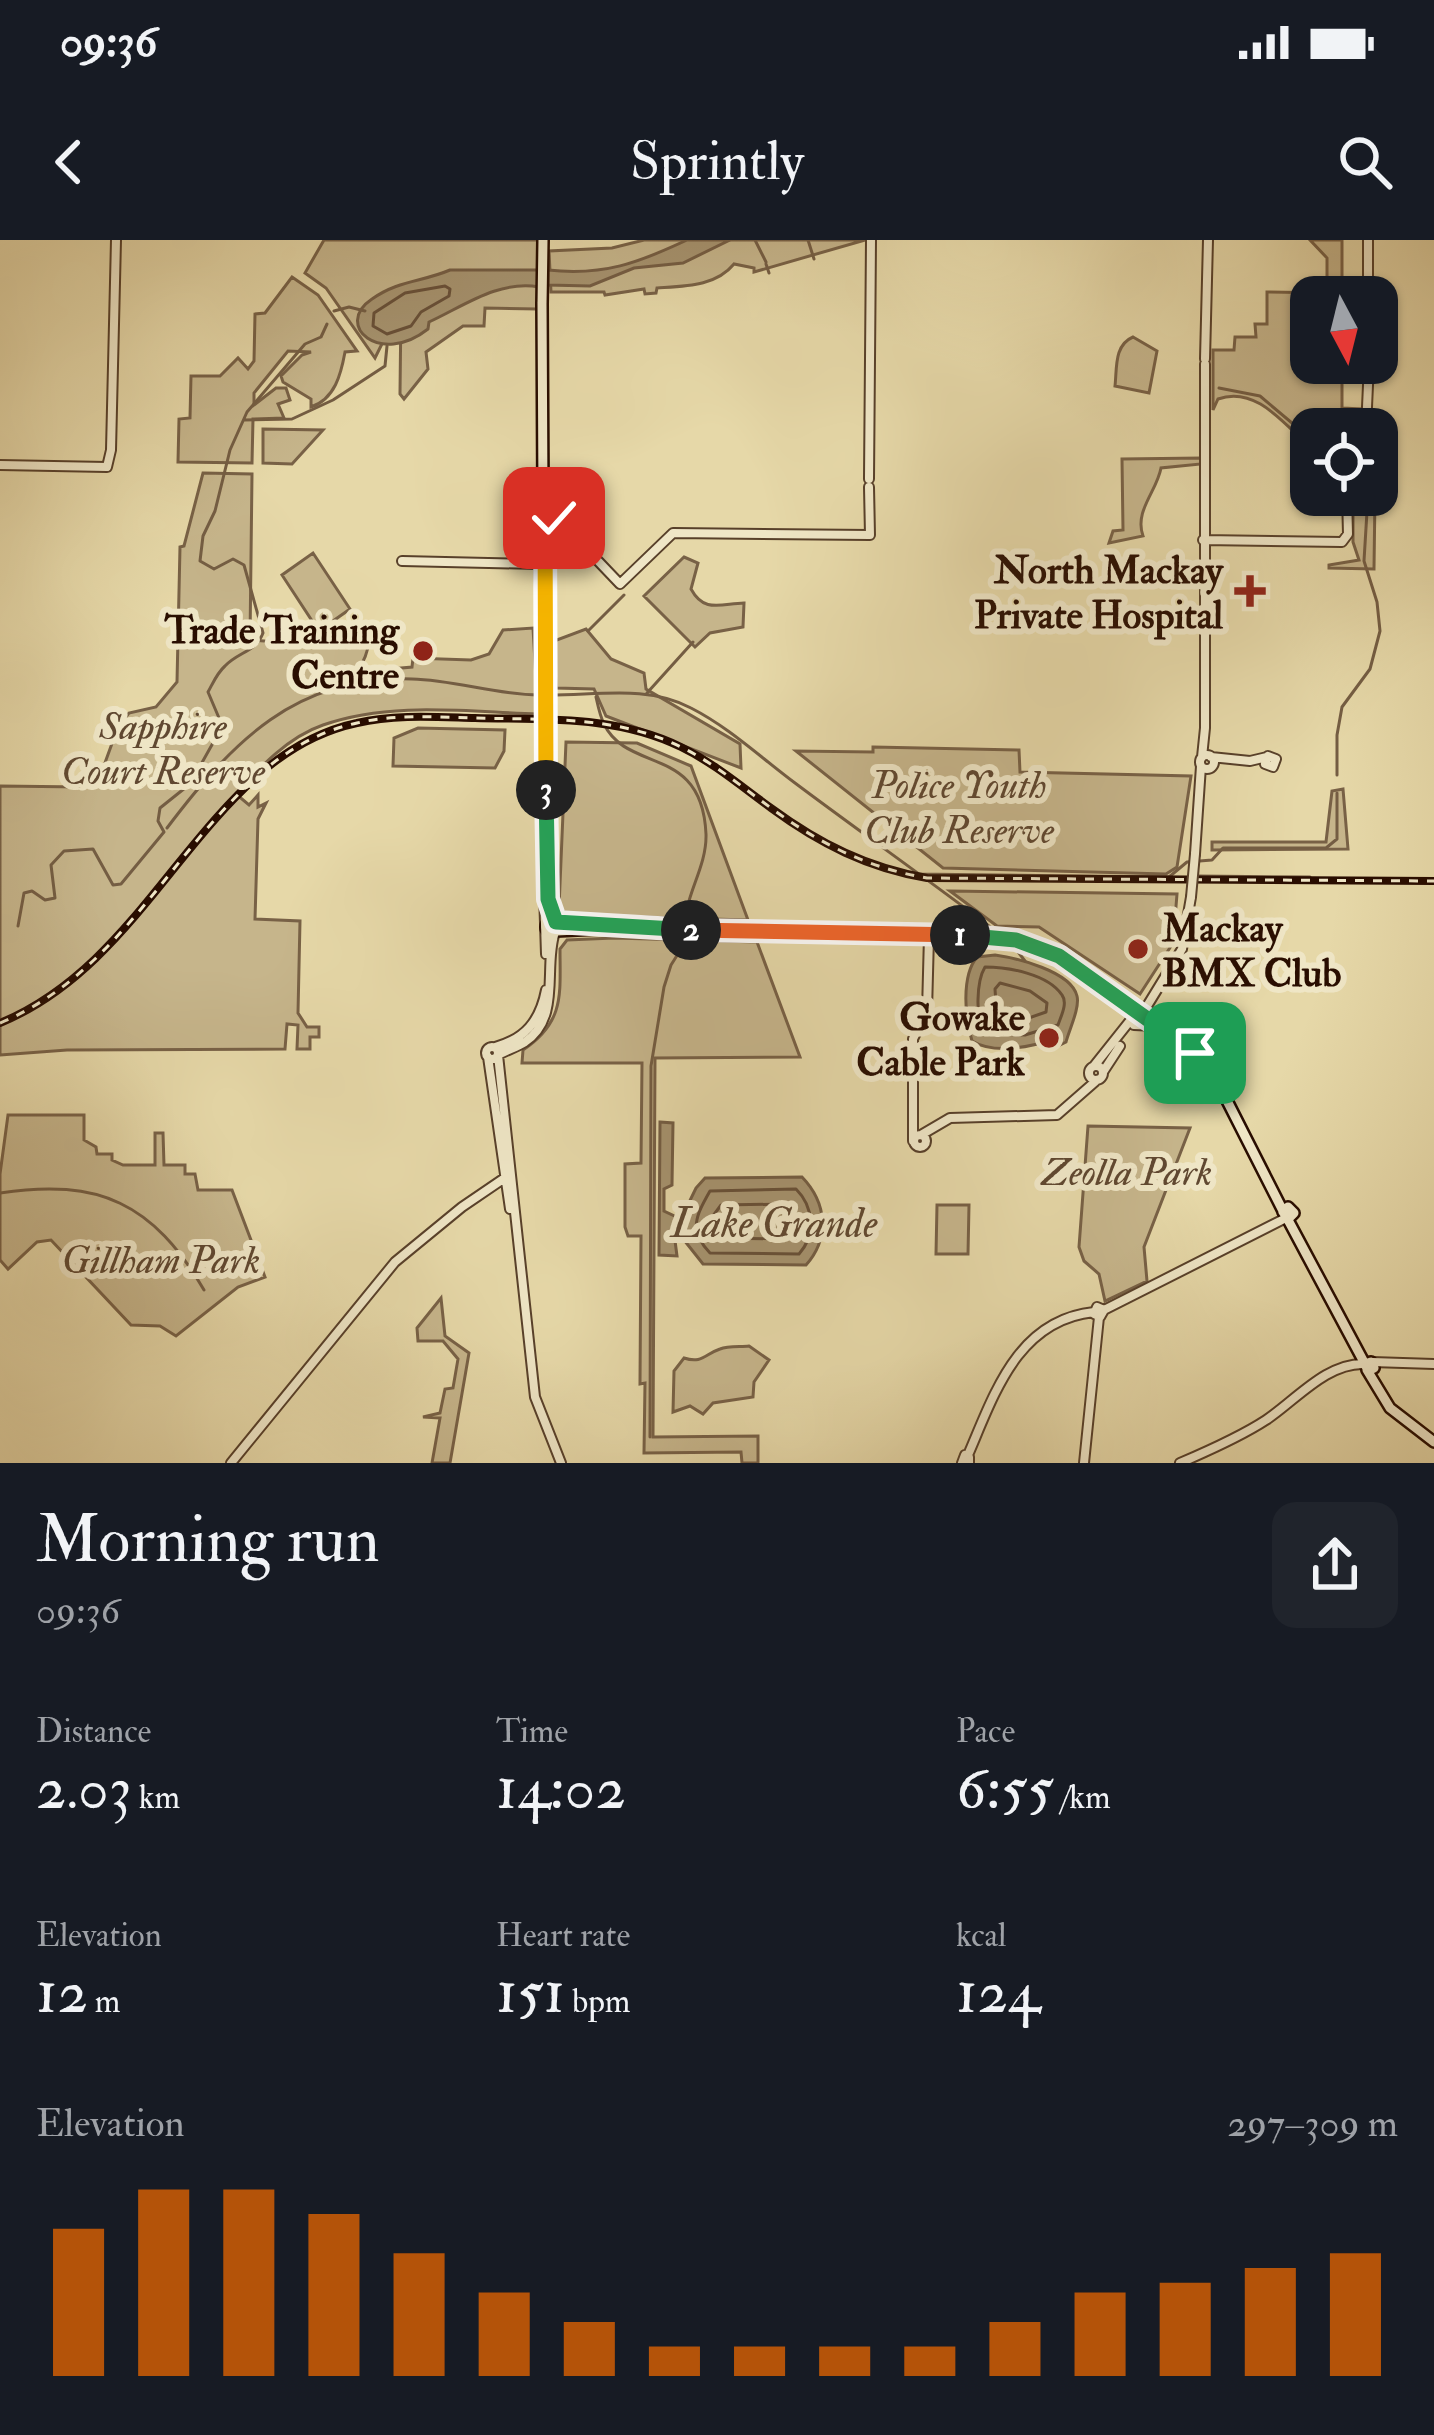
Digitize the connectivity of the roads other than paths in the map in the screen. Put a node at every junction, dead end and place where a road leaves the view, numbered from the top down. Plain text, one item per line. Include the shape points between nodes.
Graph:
1 (116, 240) edge
2 (871, 240) edge
3 (1208, 240) edge
4 (1368, 240) edge
5 (543, 243) edge
6 (1368, 276) edge
7 (0, 465) edge
8 (1346, 516) edge
9 (543, 520) junction
10 (578, 540) junction
11 (1205, 541) junction
12 (402, 561) dead end
13 (542, 564) junction
14 (1273, 761) dead end
15 (1208, 762) junction
16 (547, 822) junction
17 (544, 893) junction
18 (553, 927) junction
19 (929, 934) junction
20 (546, 956) junction
21 (1064, 958) junction
22 (1114, 989) junction
23 (1154, 993) junction
24 (1138, 1013) junction
25 (1158, 1025) junction
26 (495, 1054) junction
27 (1096, 1073) junction
28 (505, 1172) junction
29 (462, 1207) junction
30 (1287, 1214) junction
31 (1099, 1313) junction
32 (1354, 1346) junction
33 (1434, 1364) edge
34 (1349, 1366) junction
35 (1370, 1366) junction
36 (1434, 1442) edge
37 (966, 1460) edge
38 (231, 1463) edge
39 (561, 1463) edge
40 (1084, 1463) edge
41 (1180, 1463) edge

1 - 7 street via 107,466
2 - 10 street via 868,533 674,533 620,584
3 - 11 street
4 - 6 street
5 - 9 main road
8 - 11 street via 1345,540
9 - 10 street
9 - 10 street via 564,524
9 - 13 main road
11 - 15 street
12 - 13 street
13 - 16 main road, bridge
14 - 15 street
15 - 23 street, bridge via 1182,949
16 - 17 main road
16 - 18 main road
17 - 18 main road
17 - 20 street
18 - 19 main road
18 - 20 street
18 - 26 street via 545,1014 528,1040
19 - 21 main road via 1016,940
19 - 27 street via 927,1011 913,1039 913,1125 922,1136 950,1118 1057,1115
20 - 26 street via 537,1018
21 - 22 main road
21 - 24 main road
22 - 23 street via 1135,1001
22 - 24 main road
23 - 24 street
23 - 25 street
24 - 25 main road
24 - 27 street
24 - 27 street
25 - 30 main road via 1198,1052
26 - 28 street
28 - 29 street
28 - 29 street
28 - 39 street via 535,1397
29 - 38 street via 395,1262
30 - 31 street
30 - 32 main road
31 - 37 street via 1064,1319 1024,1346
31 - 40 street
32 - 34 street via 1358,1358
32 - 35 main road
33 - 35 street
34 - 35 street
34 - 41 street via 1262,1423
35 - 36 main road via 1390,1408

